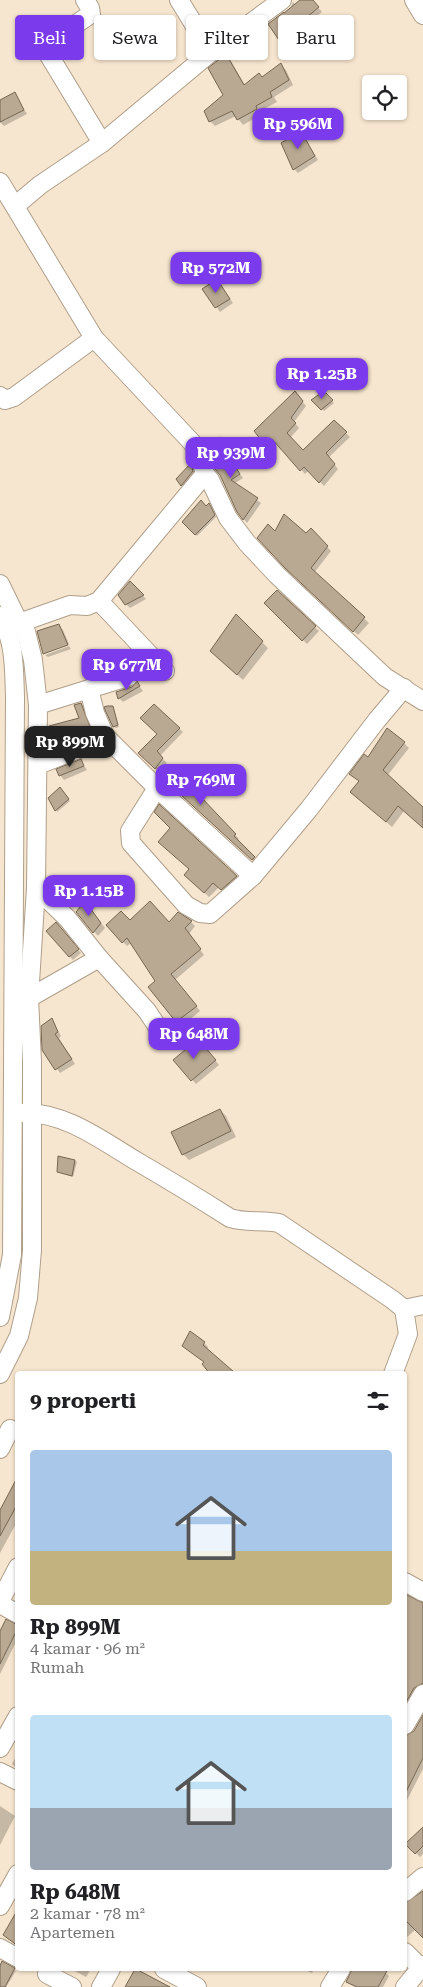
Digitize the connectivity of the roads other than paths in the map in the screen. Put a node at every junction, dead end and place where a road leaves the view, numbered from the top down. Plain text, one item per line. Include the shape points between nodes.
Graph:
1 (85, 0) edge
2 (179, 0) edge
3 (282, 0) edge
4 (414, 0) edge
5 (188, 15) edge
6 (262, 15) edge
7 (423, 15) edge
8 (201, 60) edge
9 (102, 143) junction
10 (0, 182) edge
11 (15, 206) junction
12 (94, 338) junction
13 (0, 396) edge
14 (205, 474) junction
15 (0, 584) edge
16 (99, 601) junction
17 (0, 616) edge
18 (19, 623) junction
19 (165, 671) dead end
20 (128, 677) dead end
21 (89, 688) junction
22 (404, 688) junction
23 (423, 701) edge
24 (38, 704) junction
25 (105, 736) junction
26 (38, 766) junction
27 (157, 788) junction
28 (253, 876) junction
29 (36, 888) junction
30 (99, 958) junction
31 (29, 998) junction
32 (163, 1035) dead end
33 (22, 1113) junction
34 (423, 1305) edge
35 (404, 1309) junction
36 (0, 1317) edge
37 (393, 1371) edge
38 (0, 1374) edge
39 (9, 1431) edge
40 (0, 1449) edge
41 (15, 1573) edge
42 (407, 1583) edge
43 (423, 1592) edge
44 (0, 1603) edge
45 (15, 1612) edge
46 (423, 1694) edge
47 (15, 1721) edge
48 (407, 1722) edge
49 (0, 1748) edge
50 (0, 1772) edge
51 (15, 1780) edge
52 (423, 1877) edge
53 (15, 1879) edge
54 (407, 1890) edge
55 (0, 1906) edge
56 (0, 1948) edge
57 (407, 1954) edge
58 (15, 1956) edge
59 (422, 1966) edge
60 (110, 1971) edge
61 (168, 1971) edge
62 (339, 1971) edge
63 (42, 1977) edge
64 (190, 1981) edge
65 (72, 1987) edge
66 (101, 1987) edge
67 (331, 1987) edge
68 (405, 1987) edge

1 - 9 street via 91,14 48,43 46,52
2 - 5 street
3 - 6 street
4 - 7 street
8 - 9 street
9 - 11 street
10 - 11 street
11 - 12 street
12 - 13 street via 14,397 6,400
12 - 14 street via 198,449
14 - 16 street
14 - 22 street via 228,518 277,575 385,677
15 - 18 street
16 - 18 street via 86,606 70,605
16 - 19 street
17 - 33 street via 12,646 16,697
18 - 24 street via 24,628 31,652
20 - 21 street
21 - 24 street
21 - 25 street
22 - 23 street
22 - 28 street
24 - 26 street
25 - 26 street
25 - 27 street
26 - 29 street
27 - 28 street
27 - 28 street via 130,832 130,839 186,905 200,913 210,914
29 - 30 street via 67,918
29 - 31 street
30 - 31 street
30 - 32 street via 147,1011
31 - 33 street
33 - 35 street via 47,1115 81,1129 230,1218 279,1224
33 - 36 street via 12,1255
33 - 38 street via 32,1250 28,1298 19,1336
34 - 35 street
35 - 37 street via 408,1334
39 - 40 street
41 - 44 street
42 - 43 street
44 - 45 street
46 - 48 street
47 - 49 street
50 - 51 street
52 - 54 street
53 - 55 street
56 - 58 street
57 - 59 street
59 - 68 street
60 - 66 street
61 - 64 street
62 - 67 street
63 - 65 street

